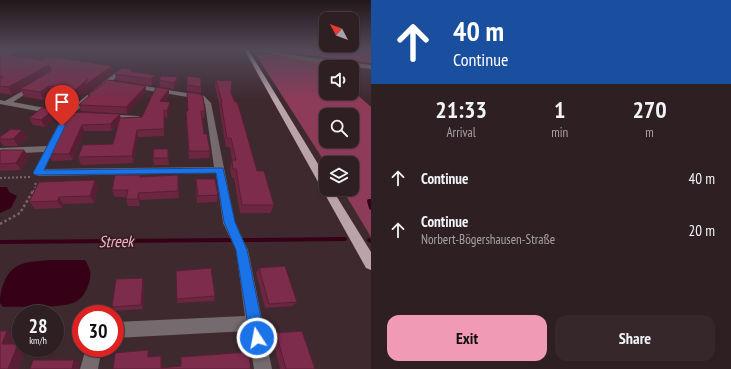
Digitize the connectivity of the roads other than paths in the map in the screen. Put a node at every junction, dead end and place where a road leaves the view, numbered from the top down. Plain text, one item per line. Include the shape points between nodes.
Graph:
1 (256, 66) edge
2 (121, 71) edge
3 (116, 83) junction
4 (39, 84) edge
5 (4, 102) edge
6 (68, 114) junction
7 (83, 115) edge
8 (99, 116) edge
9 (138, 118) edge
10 (50, 149) junction
11 (0, 150) edge
12 (220, 170) junction
13 (319, 174) edge
14 (332, 196) edge
15 (371, 264) edge
16 (254, 323) junction
17 (124, 330) edge
18 (92, 357) edge
19 (90, 369) edge
20 (263, 369) edge

1 - 13 main road
2 - 3 street
3 - 6 street
3 - 12 street via 202,98 208,103
4 - 5 street
5 - 6 street
6 - 7 street
6 - 10 street
8 - 9 street
10 - 11 street
10 - 12 street via 38,173
12 - 16 street via 229,222 242,250
14 - 15 main road
16 - 17 street
16 - 20 street
18 - 19 street

